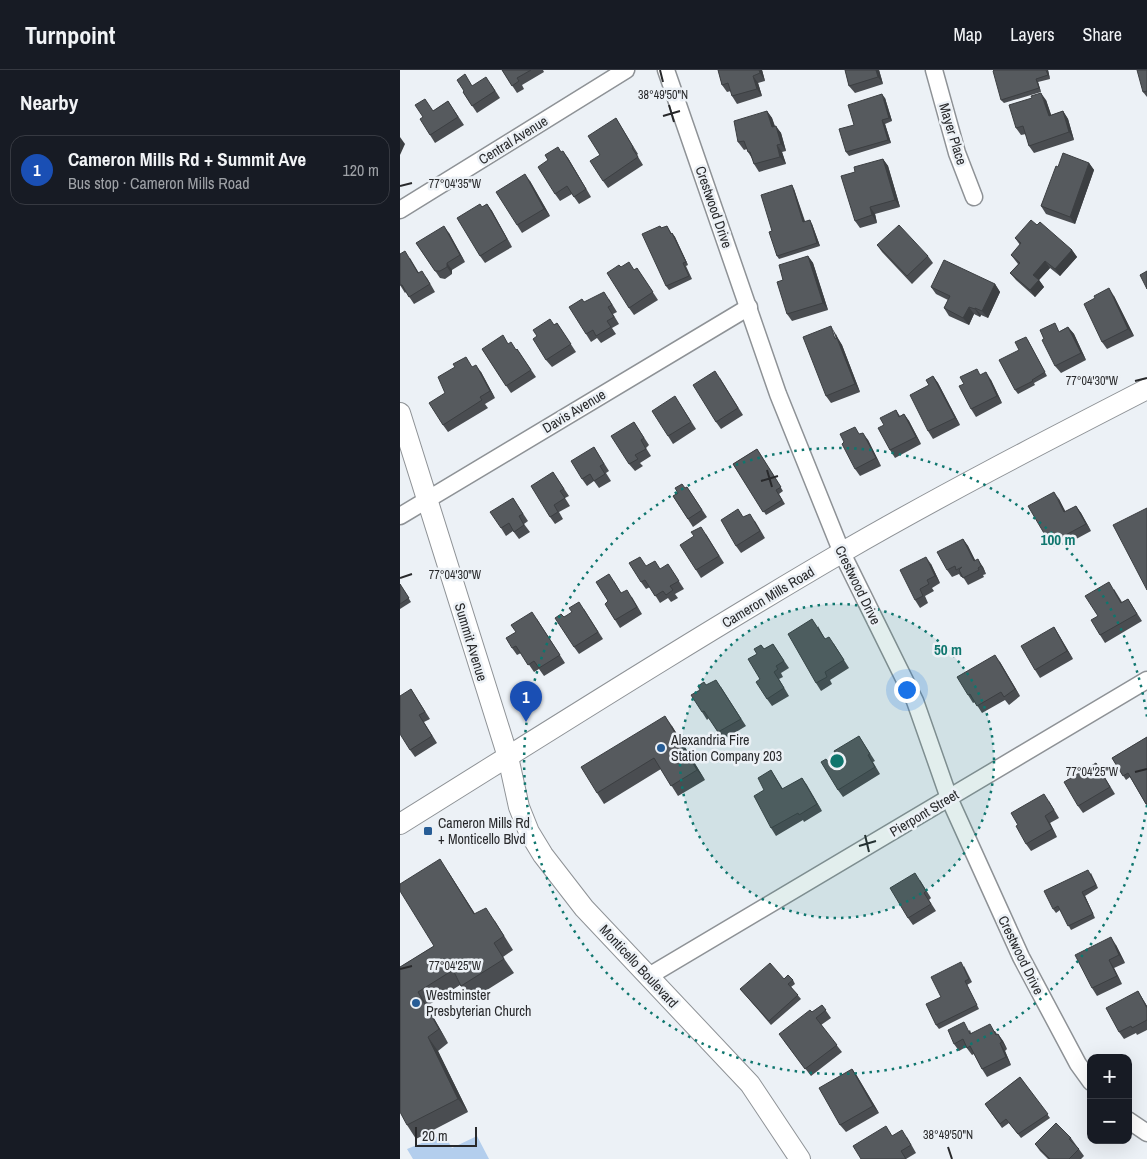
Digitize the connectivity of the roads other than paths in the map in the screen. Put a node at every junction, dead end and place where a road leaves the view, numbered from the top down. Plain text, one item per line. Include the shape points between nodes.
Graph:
1 (626, 70) edge
2 (666, 70) edge
3 (934, 70) edge
4 (974, 197) dead end
5 (400, 210) edge
6 (749, 307) junction
7 (1147, 389) edge
8 (400, 413) edge
9 (427, 499) junction
10 (400, 516) edge
11 (842, 553) junction
12 (1147, 680) edge
13 (508, 757) junction
14 (948, 798) junction
15 (400, 824) edge
16 (649, 976) junction
17 (1087, 1076) edge
18 (1132, 1123) edge
19 (1147, 1133) edge
20 (800, 1159) edge

1 - 5 street, Central Avenue
2 - 6 street, Crestwood Drive
3 - 4 street, Mayer Place via 957,153
6 - 9 street, Davis Avenue
6 - 11 street, Crestwood Drive via 778,394
7 - 11 street, Cameron Mills Road via 998,465
8 - 9 street, Summit Avenue
9 - 10 street, Davis Avenue
9 - 13 street, Summit Avenue
11 - 13 street, Cameron Mills Road via 652,666
11 - 14 street, Crestwood Drive via 915,701
12 - 14 street, Pierpont Street
13 - 15 street, Cameron Mills Road
13 - 16 street, Monticello Boulevard via 519,807 543,855 584,908
14 - 16 street, Pierpont Street
14 - 17 street, Crestwood Drive via 1026,966 1073,1057
16 - 20 street, Monticello Boulevard via 750,1084
18 - 19 street

